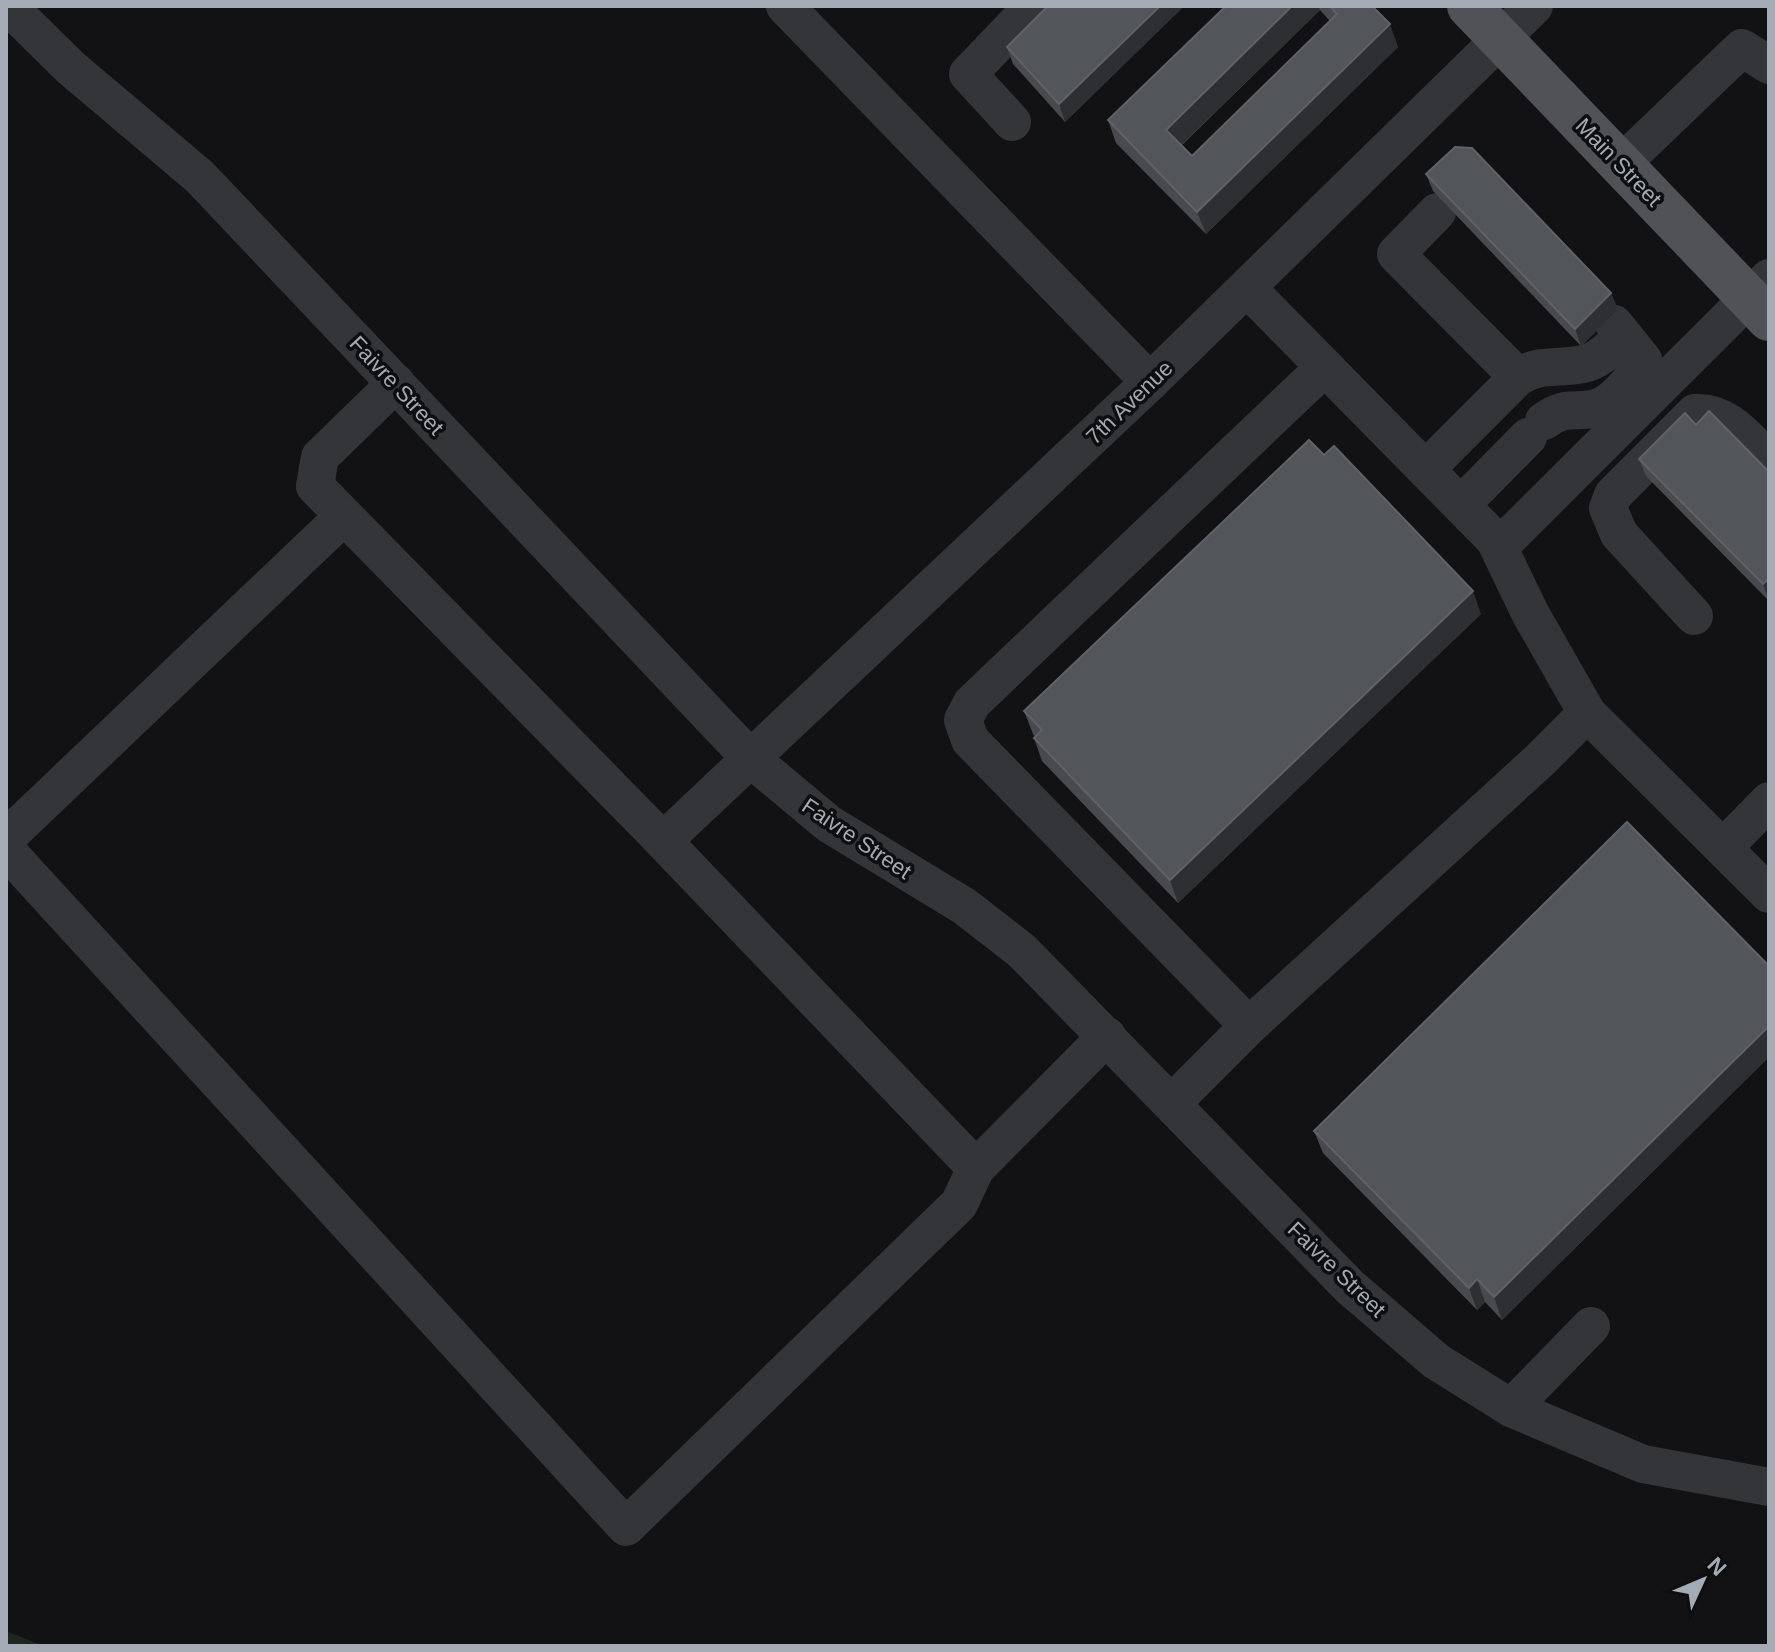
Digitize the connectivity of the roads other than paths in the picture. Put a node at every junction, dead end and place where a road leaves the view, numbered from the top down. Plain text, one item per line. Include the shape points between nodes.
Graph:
1 (8, 6) edge
2 (785, 6) edge
3 (1033, 6) edge
4 (1469, 6) edge
5 (1534, 6) edge
6 (1502, 40) junction
7 (1769, 65) edge
8 (1012, 122) dead end
9 (1621, 164) junction
10 (1437, 212) edge
11 (1247, 288) junction
12 (1762, 298) edge
13 (1325, 367) junction
14 (1518, 377) junction
15 (1150, 382) junction
16 (396, 383) junction
17 (1769, 460) edge
18 (1426, 469) junction
19 (1461, 505) junction
20 (344, 516) junction
21 (1499, 547) junction
22 (1694, 616) dead end
23 (1587, 713) junction
24 (750, 758) junction
25 (1769, 801) edge
26 (6, 838) edge
27 (663, 841) junction
28 (1723, 848) junction
29 (6, 850) edge
30 (1769, 894) edge
31 (1249, 1026) junction
32 (1107, 1036) junction
33 (1173, 1102) junction
34 (976, 1168) junction
35 (1591, 1326) dead end
36 (1511, 1408) junction
37 (1769, 1487) edge

1 - 16 street, Faivre Street via 70,67 200,177
2 - 15 street
3 - 8 street via 968,74
4 - 6 main road, Main Street
5 - 6 street, 7th Avenue
6 - 9 main road, Main Street
6 - 11 street, 7th Avenue
7 - 9 street via 1742,48
9 - 12 main road, Main Street
10 - 14 street via 1396,254
11 - 13 street
11 - 15 street, 7th Avenue
12 - 21 street
13 - 18 street
13 - 31 street via 972,703 963,720 970,740
14 - 18 street
14 - 19 street via 1531,368 1587,363 1602,356 1619,330 1643,360 1640,370 1603,406 1560,410 1536,429
15 - 24 street, 7th Avenue
16 - 20 street via 320,457 315,486
16 - 24 street, Faivre Street
17 - 22 street via 1726,420 1711,412 1695,413 1613,495 1608,508 1619,534
18 - 19 street
19 - 21 street
20 - 26 street
20 - 27 street
21 - 23 street
23 - 28 street
23 - 31 street
24 - 27 street, 7th Avenue
24 - 32 street, Faivre Street via 829,824 964,906 1022,951
25 - 28 street
27 - 34 street
28 - 30 street
29 - 34 street via 626,1527 959,1204
31 - 33 street
32 - 33 street, Faivre Street
32 - 34 street
33 - 36 street, Faivre Street via 1350,1287 1436,1361
35 - 36 street
36 - 37 street, Faivre Street via 1643,1464

